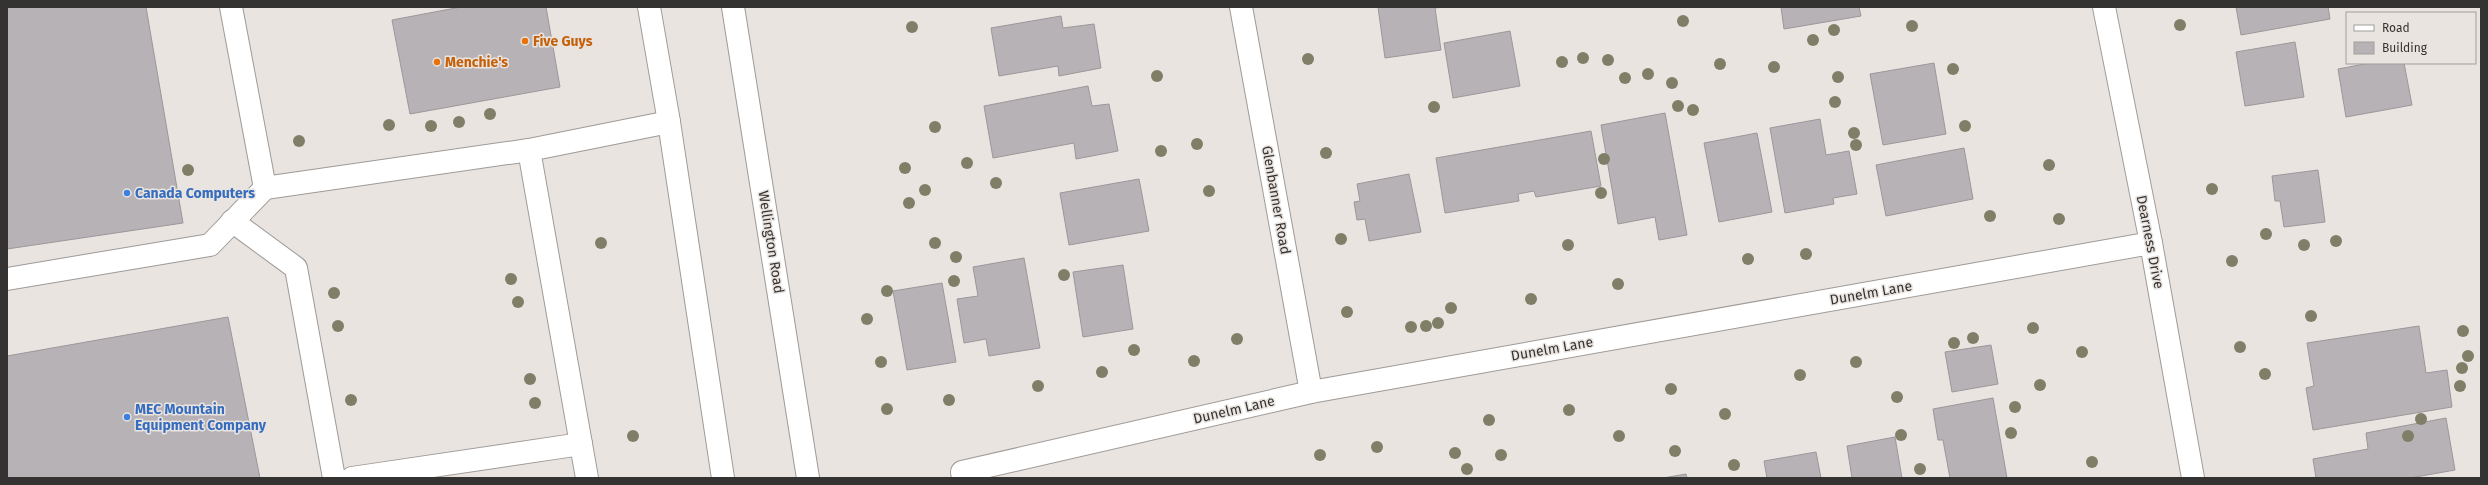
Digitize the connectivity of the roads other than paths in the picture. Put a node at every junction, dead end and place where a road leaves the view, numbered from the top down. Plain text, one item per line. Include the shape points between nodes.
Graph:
1 (231, 7) edge
2 (649, 7) edge
3 (732, 7) edge
4 (1241, 7) edge
5 (2104, 7) edge
6 (670, 122) junction
7 (529, 150) junction
8 (266, 188) junction
9 (232, 221) junction
10 (2151, 243) junction
11 (7, 279) edge
12 (1311, 392) junction
13 (581, 444) junction
14 (334, 478) edge
15 (352, 478) edge
16 (587, 478) edge
17 (723, 478) edge
18 (808, 478) edge
19 (963, 478) edge
20 (2193, 478) edge

1 - 8 street
2 - 6 street
3 - 18 street, Wellington Road
4 - 12 street, Glenbanner Road
5 - 10 street, Dearness Drive
6 - 7 street
6 - 17 street
7 - 8 street
7 - 13 street
8 - 9 street
9 - 11 street via 210,245
9 - 14 street via 296,268
10 - 12 street, Dunelm Lane
10 - 20 street, Dearness Drive
12 - 19 street, Dunelm Lane via 962,472
13 - 15 street
13 - 16 street

